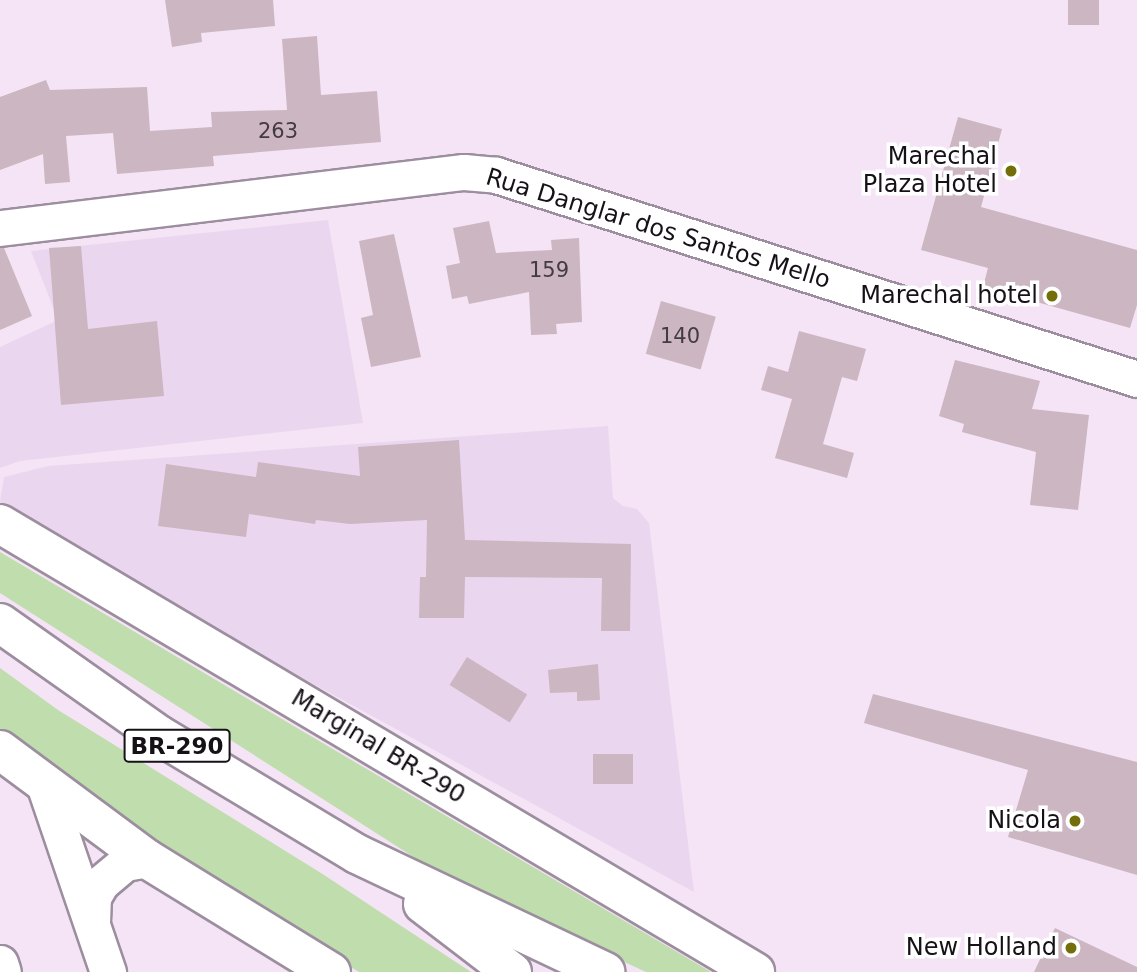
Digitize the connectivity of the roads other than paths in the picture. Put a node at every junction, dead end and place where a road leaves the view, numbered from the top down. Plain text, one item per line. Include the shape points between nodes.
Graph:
1 (0, 228) edge
2 (1137, 379) edge
3 (0, 524) edge
4 (0, 623) edge
5 (0, 750) edge
6 (44, 784) junction
7 (357, 855) junction
8 (147, 859) junction
9 (92, 923) junction
10 (0, 963) edge
11 (3, 972) edge
12 (108, 972) edge
13 (331, 972) edge
14 (512, 972) edge
15 (605, 972) edge
16 (755, 972) edge

1 - 2 street, Rua Danglar dos Santos Mello via 464,173 496,175
3 - 16 main road, Marginal BR-290
4 - 7 main road, BR-290 via 159,735
5 - 6 main road
6 - 8 main road
6 - 9 street
7 - 14 main road, BR-290
7 - 15 main road, BR-290
8 - 9 street via 125,863 106,878 93,897
8 - 13 main road
9 - 12 street
10 - 11 street

